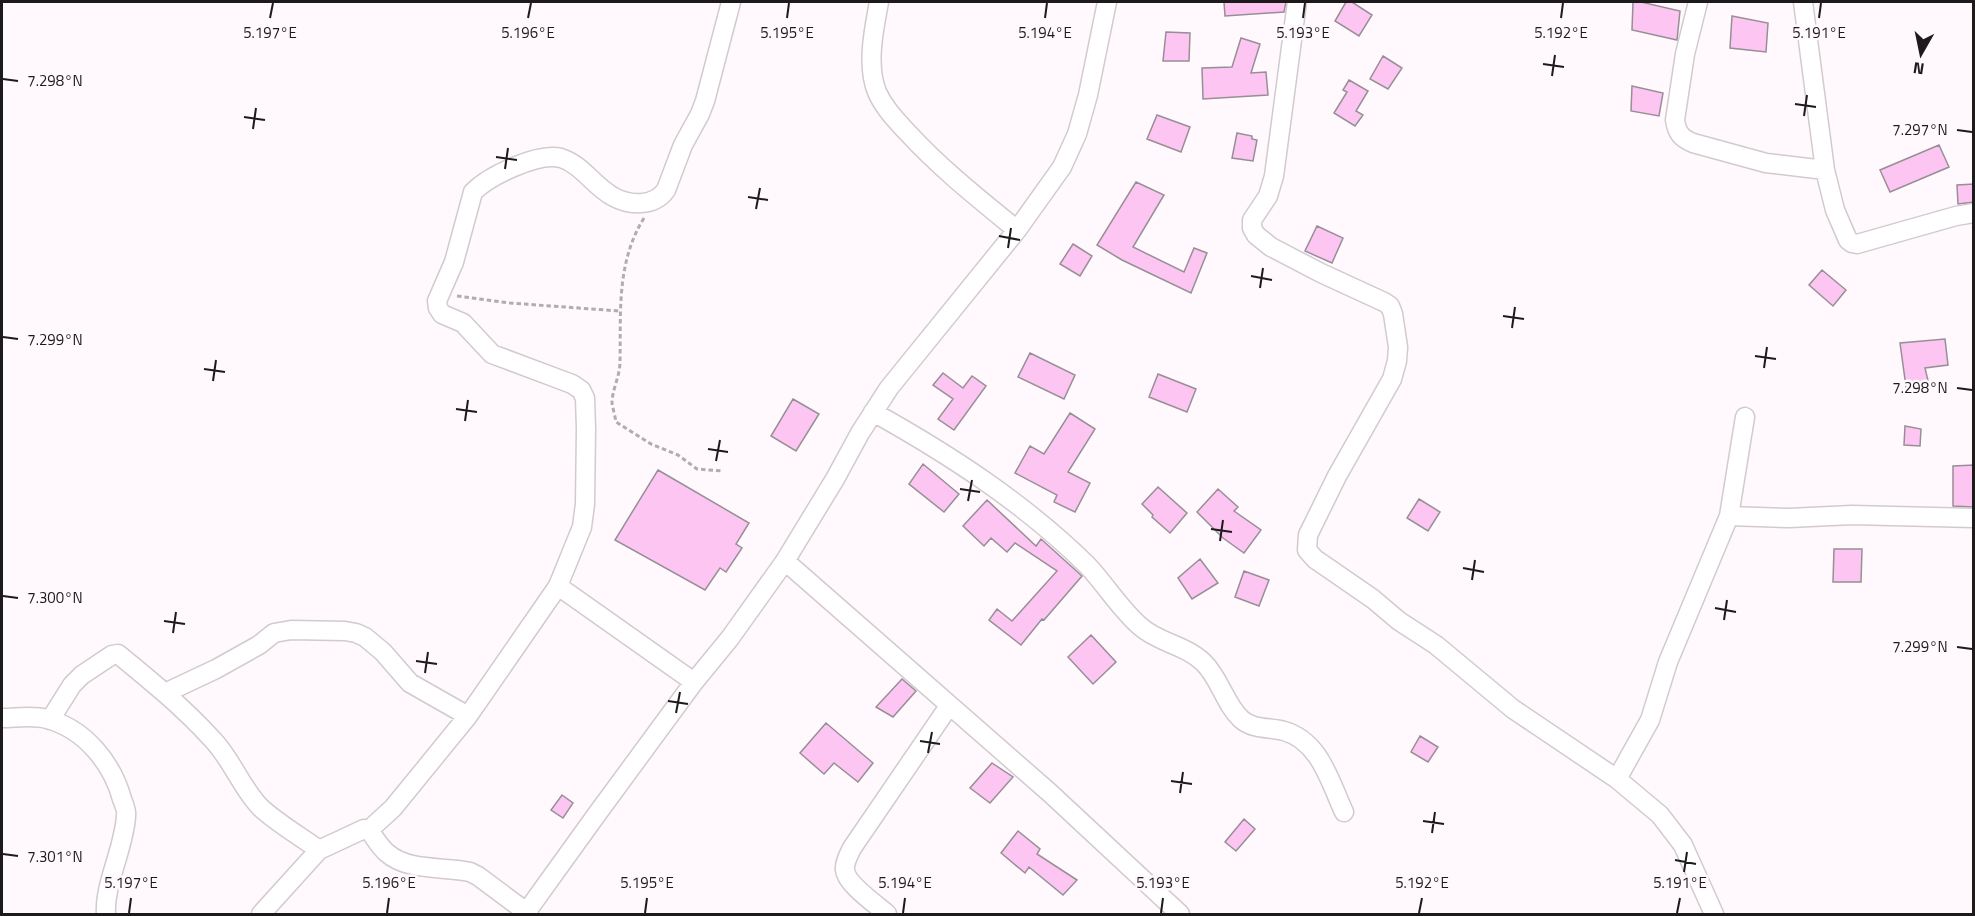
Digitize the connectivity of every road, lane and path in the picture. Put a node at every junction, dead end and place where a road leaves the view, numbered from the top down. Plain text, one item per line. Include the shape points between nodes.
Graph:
1 (730, 2) edge
2 (879, 2) edge
3 (1107, 2) edge
4 (1297, 2) edge
5 (1698, 2) edge
6 (1803, 2) edge
7 (1825, 170) junction
8 (654, 202) junction
9 (1974, 213) edge
10 (1017, 230) junction
11 (440, 293) junction
12 (619, 311) junction
13 (873, 412) junction
14 (1745, 417) dead end
15 (723, 471) dead end
16 (1729, 516) junction
17 (1974, 518) edge
18 (785, 561) junction
19 (558, 586) junction
20 (694, 682) junction
21 (165, 693) junction
22 (949, 706) junction
23 (468, 716) junction
24 (2, 718) edge
25 (50, 720) junction
26 (1617, 779) junction
27 (1344, 812) dead end
28 (369, 830) junction
29 (319, 850) junction
30 (527, 914) edge
31 (106, 915) edge
32 (261, 915) edge
33 (887, 915) edge
34 (1179, 915) edge
35 (1714, 915) edge

1 - 8 street via 700,114 666,190
2 - 10 street via 873,72 888,112 928,155
3 - 10 street via 1077,134 1062,167
4 - 26 street via 1274,176 1268,196 1252,220 1252,228 1271,247 1390,306 1398,347 1392,379 1336,477 1308,535 1307,550 1436,645 1513,709
5 - 7 street via 1685,54 1676,130 1693,143 1745,157
6 - 7 street
7 - 9 street via 1835,210 1852,243
8 - 11 street via 641,204 613,197 561,158 542,158 499,174 473,192 454,262
8 - 12 path via 634,233 621,281
10 - 13 street
11 - 12 path
11 - 19 street via 437,301 442,314 463,323 492,354 572,384 585,398 582,527
12 - 15 path via 621,366 612,402 616,422 697,469
13 - 18 street
13 - 27 street via 1012,499 1088,566 1142,628 1204,663 1242,720 1252,726 1284,730 1306,742 1319,757
14 - 16 street
16 - 17 street
16 - 26 street via 1668,662 1650,720
18 - 20 street
18 - 22 street
19 - 20 street
19 - 23 street
20 - 30 street
21 - 23 street via 216,669 274,633 345,631 374,644 410,683
21 - 25 street via 114,653 82,675
21 - 29 street via 214,740 261,807
22 - 33 street via 847,859 849,881
22 - 34 street via 1050,793
23 - 28 street via 393,808
24 - 25 street
25 - 31 street via 77,733 94,748 114,776 127,814 105,904
26 - 35 street via 1670,825
28 - 29 street via 358,831
28 - 30 street via 388,854 399,861 470,872
29 - 32 street

